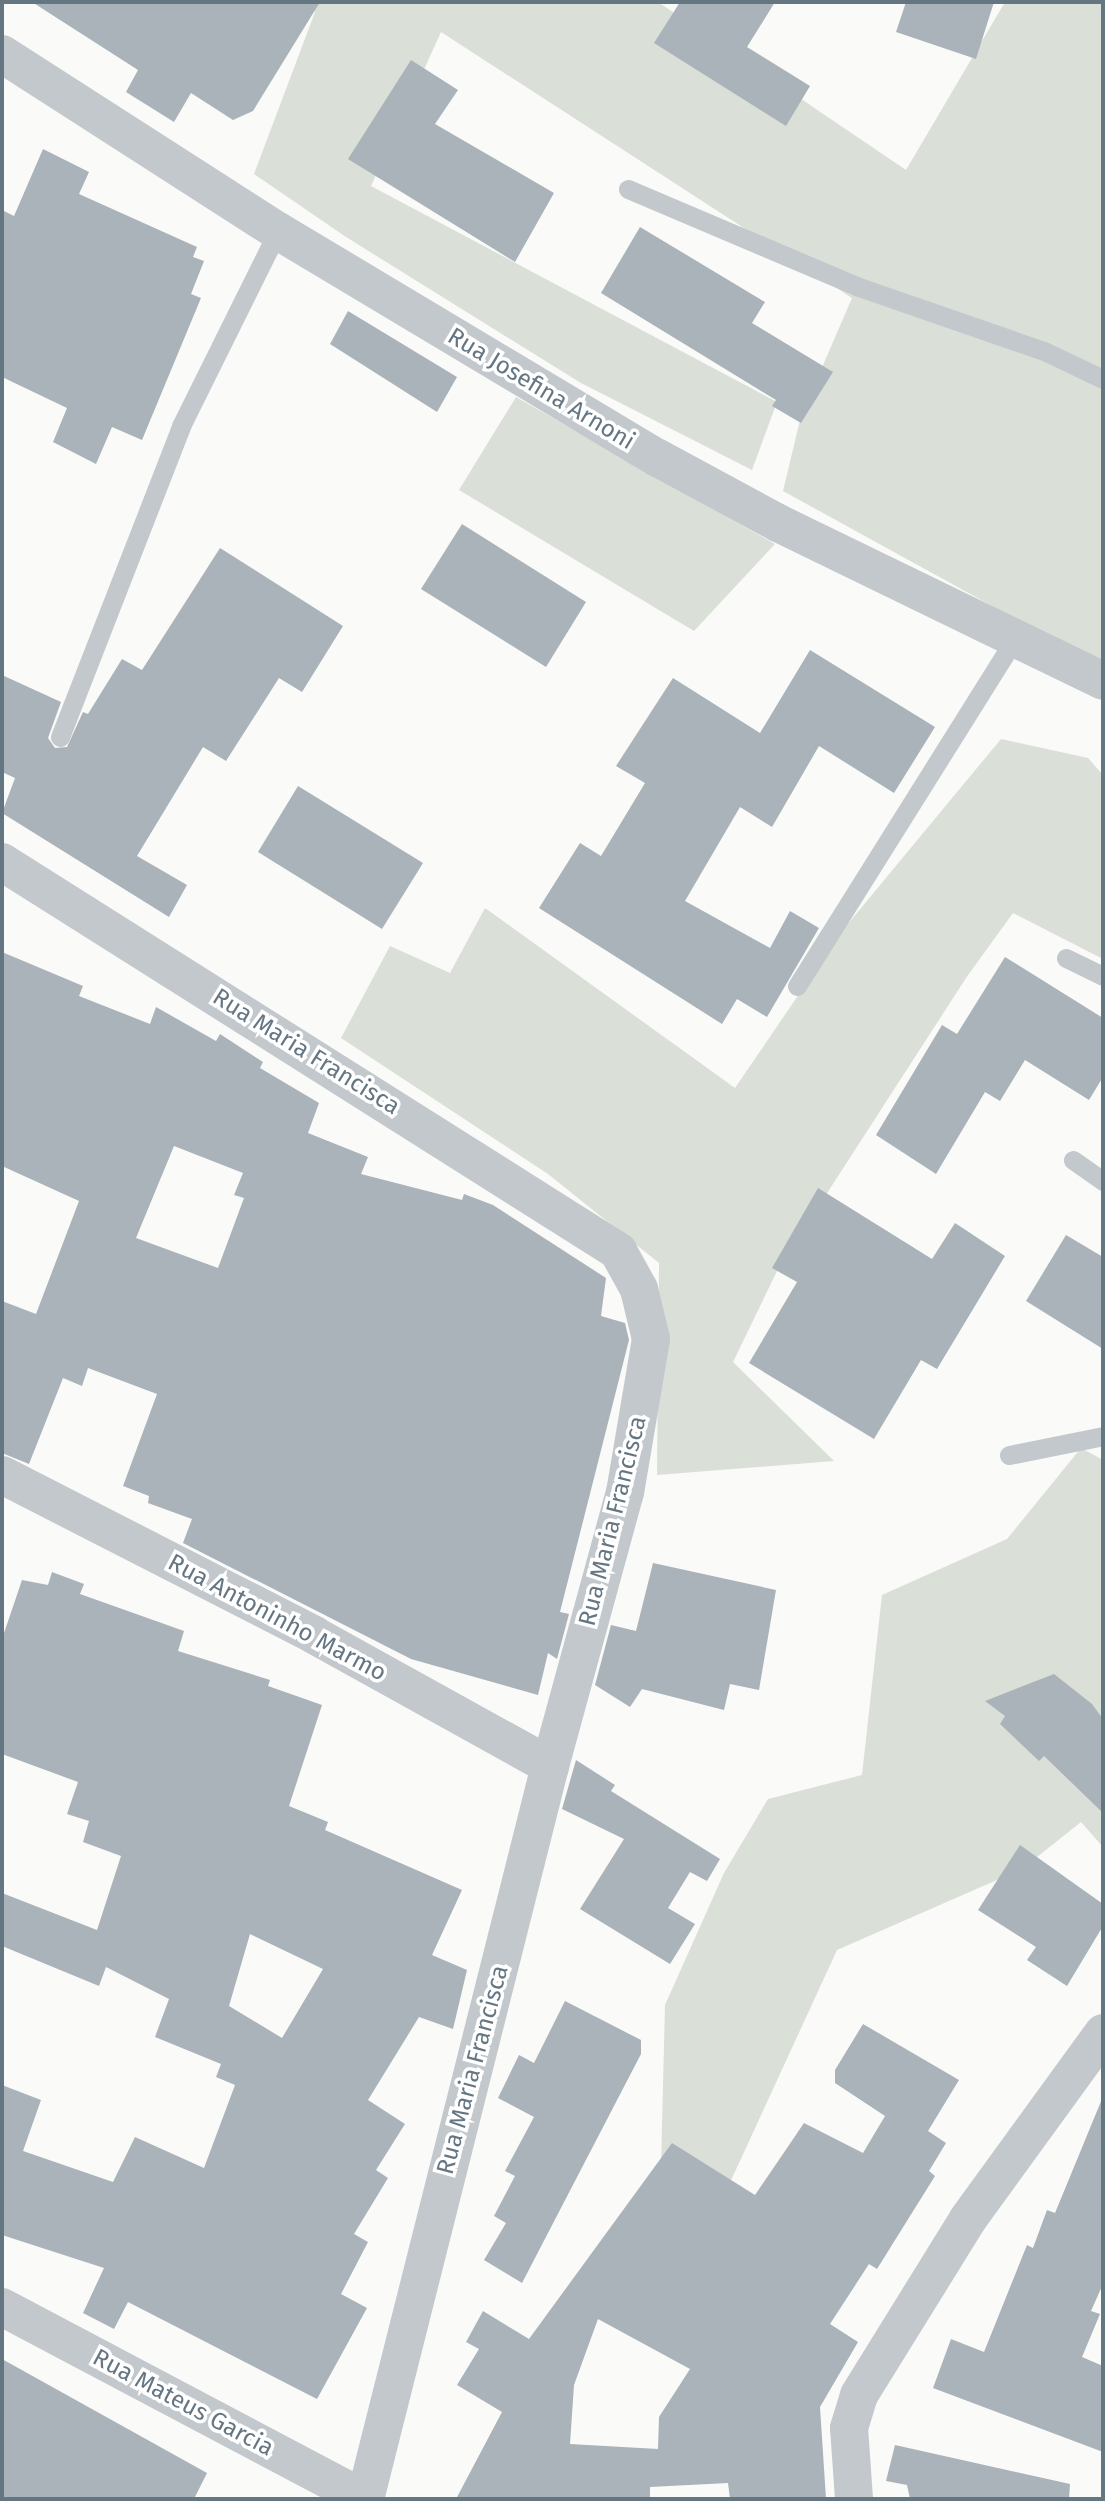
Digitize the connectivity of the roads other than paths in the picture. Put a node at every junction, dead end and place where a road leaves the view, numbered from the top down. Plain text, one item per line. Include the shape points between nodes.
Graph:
1 (2, 54) edge
2 (628, 189) dead end
3 (278, 231) junction
4 (1103, 379) edge
5 (1014, 640) junction
6 (1103, 681) edge
7 (60, 737) dead end
8 (2, 862) edge
9 (1066, 958) dead end
10 (1103, 976) edge
11 (797, 986) dead end
12 (1073, 1160) dead end
13 (1103, 1181) edge
14 (1103, 1436) edge
15 (1009, 1455) dead end
16 (2, 1475) edge
17 (550, 1766) junction
18 (1103, 2034) edge
19 (2, 2306) edge
20 (364, 2499) edge
21 (854, 2499) edge

1 - 3 street, Rua Josefina Arnoni
2 - 4 lane via 859,287 1044,351
3 - 5 street, Rua Josefina Arnoni via 659,458
3 - 7 lane via 181,426
5 - 6 street, Rua Josefina Arnoni
5 - 11 lane
8 - 17 street, Rua Maria Francisca via 618,1251 639,1289 651,1339 643,1402 625,1492
9 - 10 lane
12 - 13 lane
14 - 15 lane
16 - 17 street, Rua Antoninho Marmo via 314,1634
17 - 20 street, Rua Maria Francisca
18 - 21 street via 968,2219 859,2395 849,2428
19 - 20 street, Rua Mateus Garcia

